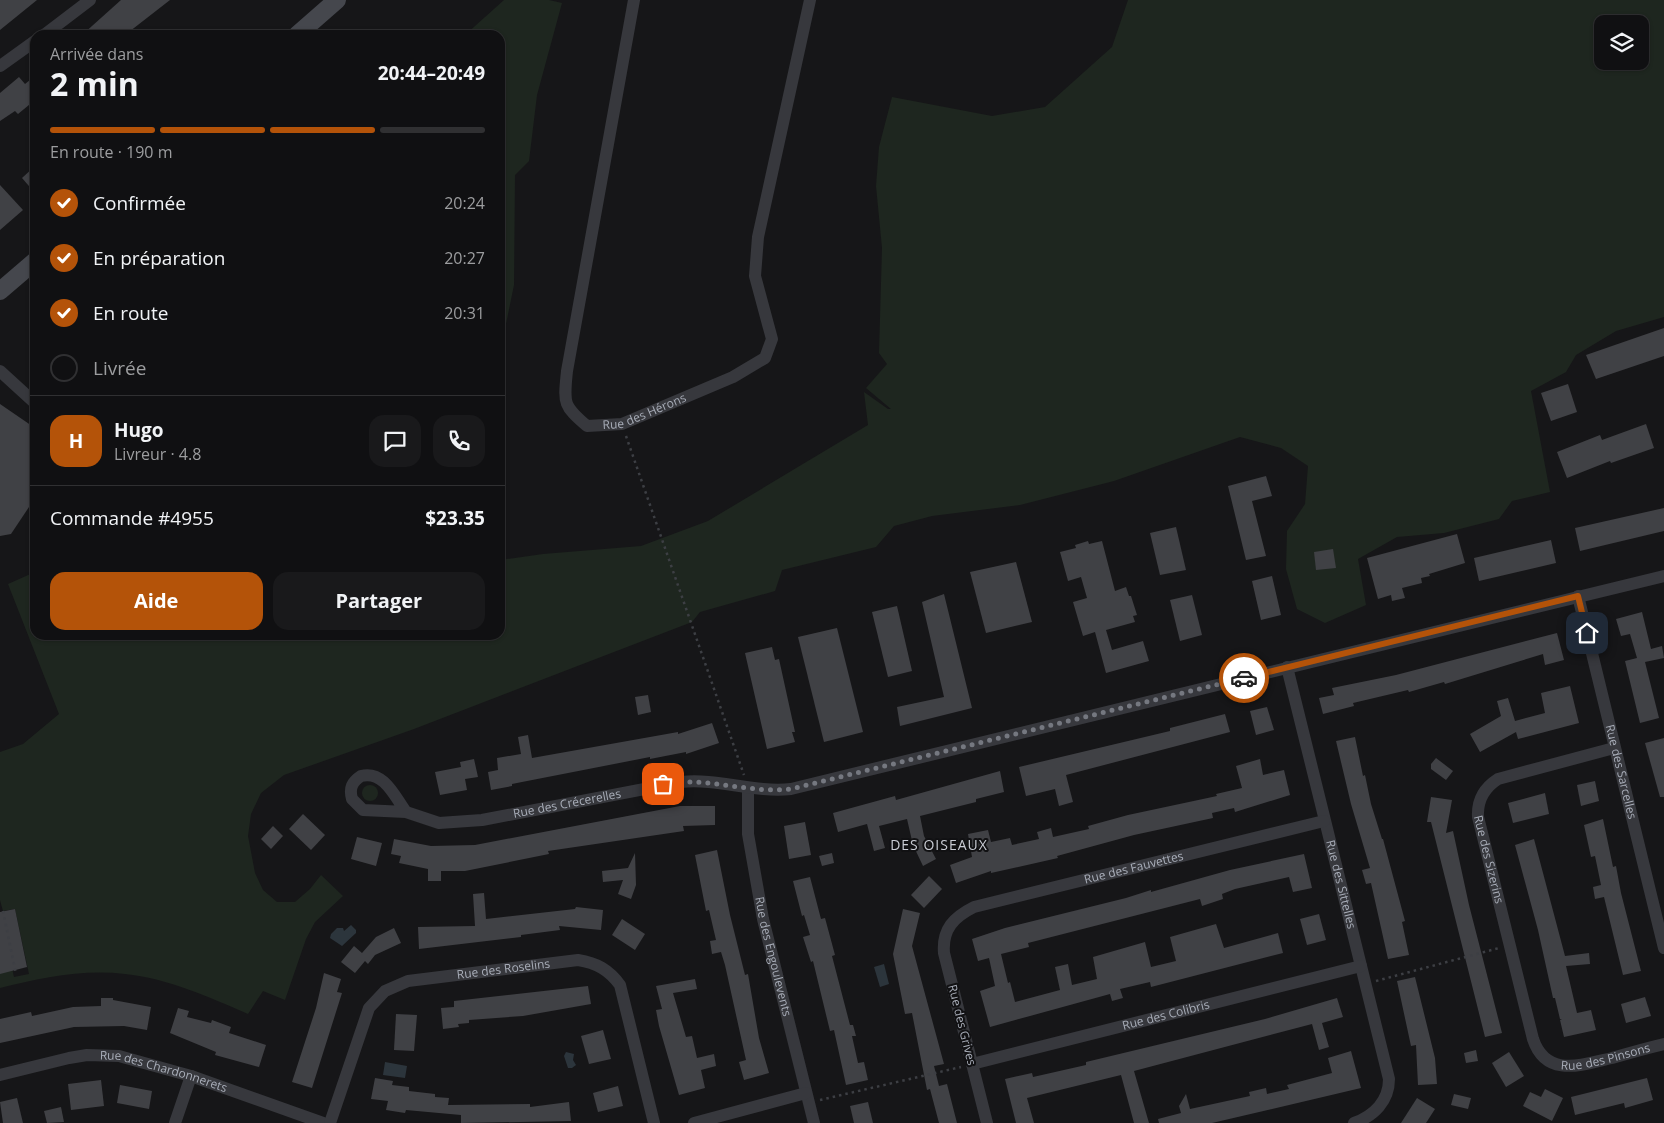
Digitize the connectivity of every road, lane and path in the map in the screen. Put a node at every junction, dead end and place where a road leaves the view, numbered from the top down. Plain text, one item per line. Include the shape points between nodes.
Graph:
1 (90, 0) edge
2 (337, 0) edge
3 (634, 0) edge
4 (810, 0) edge
5 (51, 30) edge
6 (303, 30) edge
7 (30, 45) edge
8 (0, 66) edge
9 (30, 265) edge
10 (0, 291) edge
11 (0, 371) edge
12 (30, 398) edge
13 (622, 424) junction
14 (1664, 576) edge
15 (1578, 596) junction
16 (1287, 667) junction
17 (1614, 748) junction
18 (748, 788) junction
19 (406, 812) dead end
20 (1324, 821) junction
21 (3, 911) dead end
22 (948, 926) joint
23 (1509, 945) junction
24 (1664, 948) edge
25 (1360, 966) junction
26 (16, 974) dead end
27 (1365, 984) junction
28 (1664, 1044) edge
29 (1548, 1060) joint
30 (972, 1064) junction
31 (0, 1075) edge
32 (191, 1076) junction
33 (807, 1098) junction
34 (175, 1123) edge
35 (323, 1123) edge
36 (330, 1123) edge
37 (654, 1123) edge
38 (694, 1123) edge
39 (814, 1123) edge
40 (987, 1123) edge
41 (1354, 1123) edge

1 - 5 street
2 - 6 street
3 - 13 street, Rue des Hérons via 564,399 588,426
4 - 13 street, Rue des Hérons via 758,237 755,276 772,340 765,358 733,377
7 - 8 street
9 - 10 street
11 - 12 street
13 - 18 path
14 - 15 street, Rue des Crécerelles
15 - 16 street, Rue des Crécerelles
15 - 17 street, Rue des Sarcelles
16 - 18 street, Rue des Crécerelles via 806,786 776,790
16 - 20 street, Rue des Sittelles
17 - 23 street, Rue des Sizerins via 1504,776 1488,786 1480,797 1478,817
17 - 24 street, Rue des Sarcelles
18 - 19 street, Rue des Crécerelles via 705,781 671,783 460,823 439,823
18 - 33 street, Rue des Engoulevents via 748,834 762,910
20 - 22 street, Rue des Fauvettes via 974,907
20 - 25 street, Rue des Sittelles
21 - 26 path
22 - 30 street, Rue des Grives via 944,953
23 - 27 path
23 - 29 street, Rue des Sizerins via 1533,1039
25 - 27 street, Rue des Sittelles
25 - 30 street, Rue des Colibris
27 - 41 street, Rue des Sittelles via 1388,1086 1382,1102 1370,1116
28 - 29 street, Rue des Pinsons via 1579,1066 1563,1066
30 - 33 path
30 - 40 street, Rue des Grives
31 - 32 street, Rue des Chardonnerets via 69,1058 103,1054 134,1058
32 - 34 street
32 - 35 street, Rue des Chardonnerets
33 - 38 street
33 - 39 street, Rue des Engoulevents
36 - 37 street, Rue des Roselins via 369,1008 385,991 408,981 578,960 602,967 620,985

